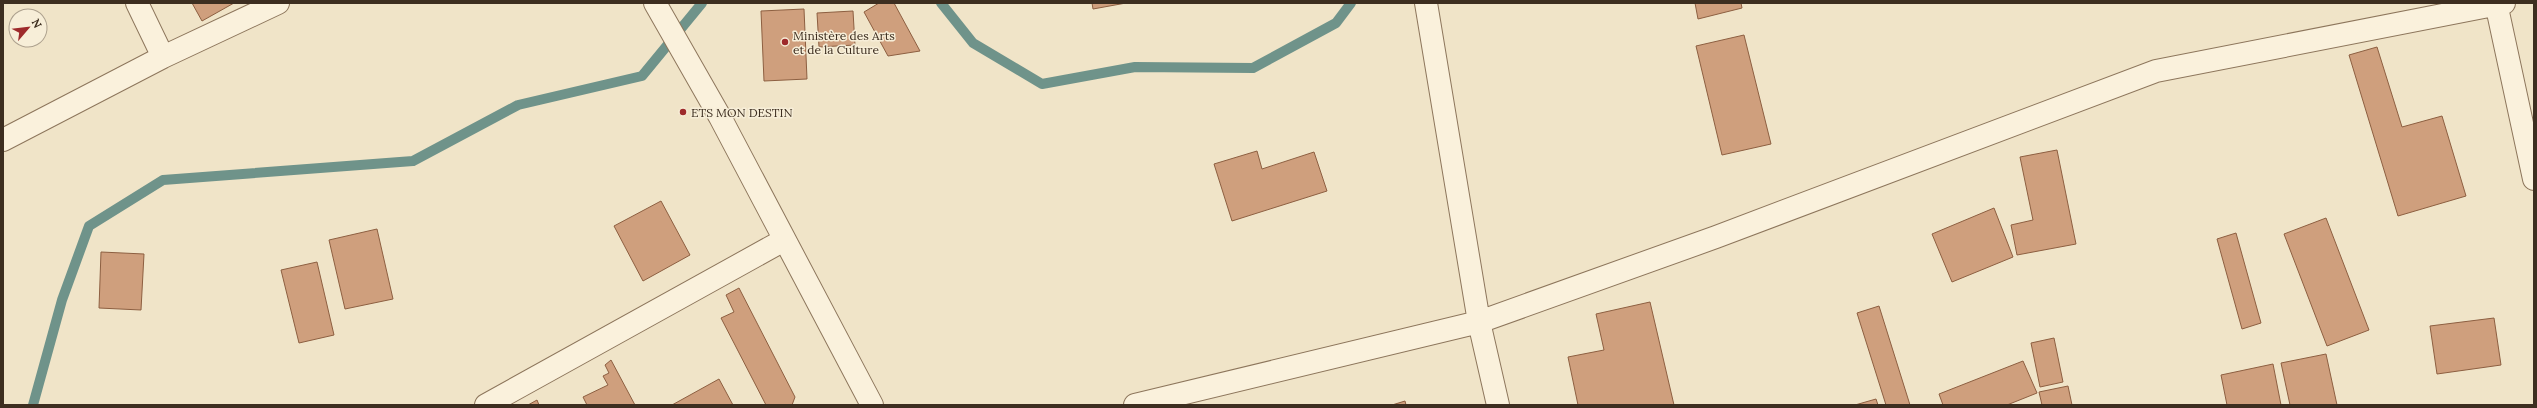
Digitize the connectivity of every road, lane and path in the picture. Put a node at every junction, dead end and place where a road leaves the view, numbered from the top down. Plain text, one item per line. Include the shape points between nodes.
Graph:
1 (137, 3) edge
2 (278, 3) edge
3 (655, 3) edge
4 (1426, 3) edge
5 (2499, 4) edge
6 (163, 57) junction
7 (3, 140) edge
8 (2534, 179) edge
9 (784, 240) junction
10 (1479, 322) junction
11 (486, 405) edge
12 (872, 405) edge
13 (1135, 405) edge
14 (1498, 405) edge

1 - 6 street
2 - 6 street
3 - 9 street via 720,116
4 - 10 street
5 - 8 street
5 - 10 street via 2156,71 1716,237
6 - 7 street
9 - 11 street
9 - 12 street
10 - 13 street
10 - 14 street

